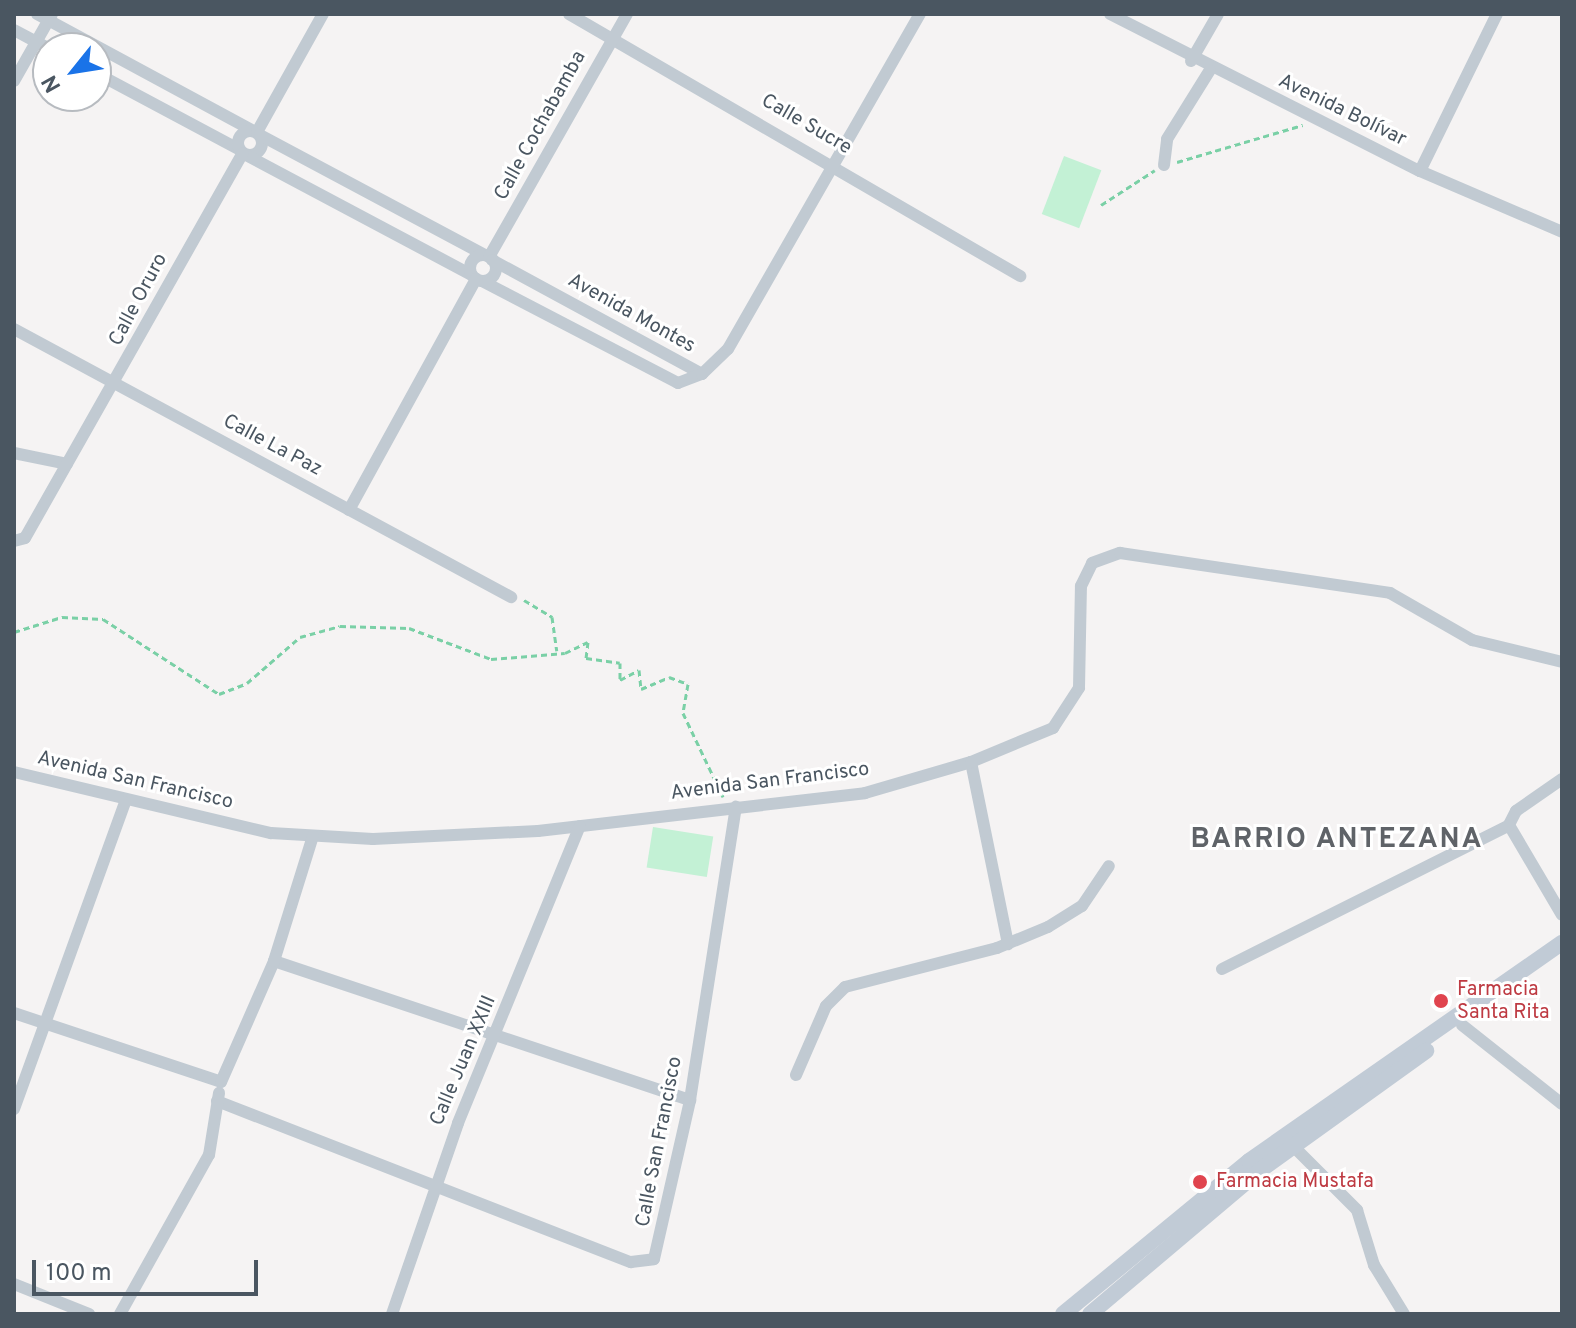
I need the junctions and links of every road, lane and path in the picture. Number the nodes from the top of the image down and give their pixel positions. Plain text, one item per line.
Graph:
1 (323, 14) edge
2 (569, 14) edge
3 (627, 14) edge
4 (920, 14) edge
5 (1110, 14) edge
6 (1218, 14) edge
7 (1497, 14) edge
8 (46, 16) edge
9 (14, 30) edge
10 (613, 39) junction
11 (32, 40) edge
12 (32, 58) edge
13 (1191, 61) junction
14 (1210, 70) junction
15 (14, 81) edge
16 (112, 82) edge
17 (1312, 118) junction
18 (257, 133) junction
19 (243, 152) junction
20 (833, 163) junction
21 (1164, 165) junction
22 (1420, 171) junction
23 (1101, 205) dead end
24 (1562, 232) edge
25 (489, 257) junction
26 (1020, 276) dead end
27 (477, 278) junction
28 (14, 329) edge
29 (702, 374) junction
30 (116, 384) junction
31 (14, 453) edge
32 (67, 464) junction
33 (349, 510) junction
34 (14, 541) edge
35 (511, 597) joint
36 (14, 632) edge
37 (557, 651) junction
38 (1562, 662) edge
39 (971, 762) junction
40 (14, 772) edge
41 (1562, 779) edge
42 (125, 802) junction
43 (732, 808) junction
44 (1509, 825) junction
45 (580, 826) junction
46 (313, 836) junction
47 (1109, 866) dead end
48 (1562, 915) edge
49 (1562, 943) edge
50 (1008, 944) junction
51 (1562, 956) edge
52 (274, 961) junction
53 (1222, 969) dead end
54 (14, 1013) edge
55 (46, 1023) junction
56 (1462, 1025) junction
57 (497, 1039) junction
58 (796, 1075) dead end
59 (221, 1082) junction
60 (690, 1100) junction
61 (217, 1101) junction
62 (1562, 1104) edge
63 (14, 1109) edge
64 (1293, 1146) junction
65 (436, 1186) junction
66 (14, 1284) edge
67 (89, 1314) edge
68 (120, 1314) edge
69 (392, 1314) edge
70 (1063, 1314) edge
71 (1090, 1314) edge
72 (1404, 1314) edge

1 - 18 street
2 - 10 street, Calle Sucre
3 - 10 street, Calle Cochabamba
4 - 20 street
5 - 13 street, Avenida Bolívar
6 - 13 street
7 - 22 street
8 - 18 street, Avenida Montes
9 - 11 street
10 - 20 street, Calle Sucre
10 - 25 street, Calle Cochabamba
12 - 15 street
13 - 14 street, Avenida Bolívar
14 - 17 street, Avenida Bolívar
14 - 21 street
16 - 19 street, Avenida Montes
17 - 21 path
17 - 22 street, Avenida Bolívar
18 - 19 street
18 - 19 street
18 - 25 street, Avenida Montes
19 - 27 street, Avenida Montes
19 - 30 street, Calle Oruro
20 - 26 street, Calle Sucre
20 - 29 street
21 - 23 path
22 - 24 street, Avenida Bolívar
25 - 27 street
25 - 27 street
25 - 29 street, Avenida Montes
27 - 29 street, Avenida Montes
27 - 33 street
28 - 30 street, Calle La Paz
30 - 32 street, Calle Oruro
30 - 33 street, Calle La Paz
31 - 32 street
32 - 34 street, Calle Oruro
33 - 35 street, Calle La Paz
35 - 37 path
36 - 37 path
37 - 43 path
38 - 39 street, Avenida San Francisco
39 - 43 street, Avenida San Francisco
39 - 50 street
40 - 42 street, Avenida San Francisco
41 - 44 street
42 - 46 street, Avenida San Francisco
42 - 55 street
43 - 45 street, Avenida San Francisco
43 - 60 street, Calle San Francisco
44 - 48 street
44 - 53 street
45 - 46 street, Avenida San Francisco
45 - 57 street, Calle Juan XXIII
46 - 52 street
47 - 50 street
49 - 70 main road
50 - 58 street
51 - 56 main road
52 - 57 street
52 - 59 street
54 - 55 street
55 - 59 street
55 - 63 street
56 - 62 street
56 - 64 main road
57 - 60 street
57 - 65 street, Calle Juan XXIII
59 - 61 street
60 - 65 street, Calle San Francisco
61 - 65 street, Calle San Francisco
61 - 68 street
64 - 71 main road
64 - 72 street
65 - 69 street, Calle Juan XXIII
66 - 67 street

